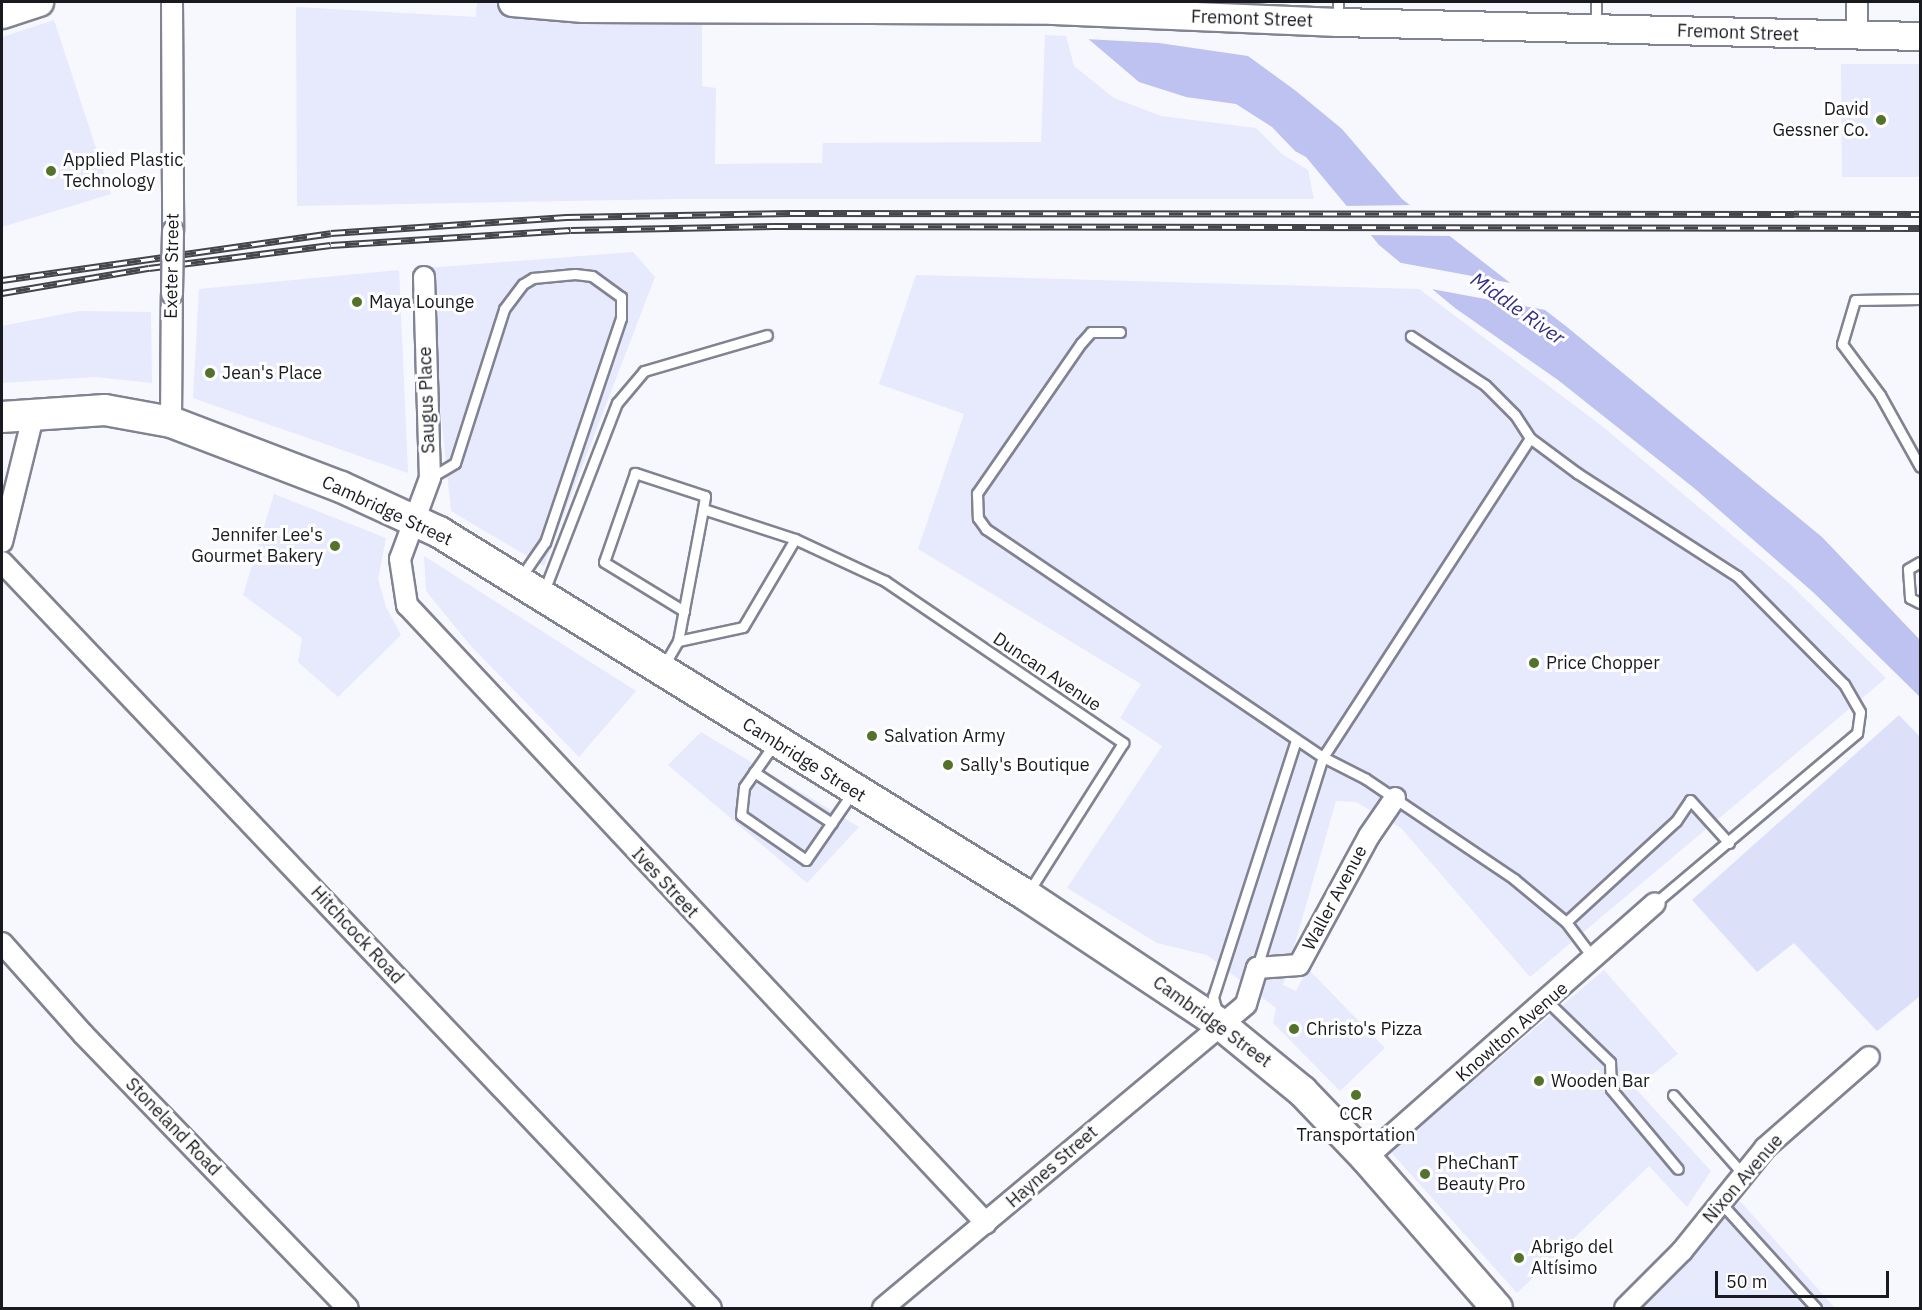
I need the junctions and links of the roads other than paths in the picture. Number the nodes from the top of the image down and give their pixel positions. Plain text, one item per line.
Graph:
1 (39, 2) edge
2 (172, 2) edge
3 (512, 2) edge
4 (1596, 2) edge
5 (1857, 2) edge
6 (1338, 12) edge
7 (2, 14) edge
8 (1597, 29) junction
9 (1920, 36) edge
10 (1857, 37) junction
11 (424, 277) dead end
12 (1920, 299) edge
13 (1120, 332) dead end
14 (767, 335) dead end
15 (1411, 336) dead end
16 (34, 413) junction
17 (2, 417) edge
18 (171, 422) junction
19 (1530, 438) junction
20 (1920, 467) edge
21 (430, 478) junction
22 (704, 509) junction
23 (412, 519) junction
24 (795, 539) junction
25 (2, 542) edge
26 (2, 562) edge
27 (1920, 562) edge
28 (530, 588) junction
29 (1920, 603) edge
30 (684, 611) junction
31 (678, 641) junction
32 (662, 669) junction
33 (1296, 740) junction
34 (775, 742) junction
35 (1323, 757) junction
36 (754, 772) junction
37 (854, 791) junction
38 (1395, 798) junction
39 (832, 823) junction
40 (1729, 843) junction
41 (1026, 895) junction
42 (1655, 903) joint
43 (1566, 922) junction
44 (2, 943) edge
45 (1594, 959) junction
46 (1257, 968) junction
47 (1547, 1001) junction
48 (1220, 1024) junction
49 (1869, 1057) dead end
50 (1673, 1095) dead end
51 (1366, 1158) junction
52 (1678, 1169) dead end
53 (1743, 1174) junction
54 (1720, 1202) junction
55 (986, 1223) junction
56 (348, 1308) edge
57 (711, 1308) edge
58 (883, 1308) edge
59 (1497, 1308) edge
60 (1625, 1308) edge
61 (1816, 1308) edge

1 - 7 street
2 - 18 street, Exeter Street, bridge
3 - 6 street, Fremont Street
4 - 8 lane
5 - 10 street
6 - 8 street, Fremont Street
8 - 10 street, Fremont Street
9 - 10 street, Fremont Street
11 - 21 street, Saugus Place
12 - 20 lane
13 - 33 lane
14 - 28 lane
15 - 19 lane
16 - 17 main road, Cambridge Street
16 - 18 main road, Cambridge Street
16 - 25 street
18 - 23 main road, Cambridge Street
19 - 35 lane
19 - 40 lane
21 - 23 street, Saugus Place
21 - 28 lane
22 - 24 lane
22 - 30 lane
22 - 30 lane
23 - 28 main road, Cambridge Street
23 - 55 street, Ives Street
24 - 31 lane
24 - 41 lane, Duncan Avenue
26 - 57 street, Hitchcock Road
27 - 29 lane
28 - 32 main road, Cambridge Street
30 - 31 lane
31 - 32 lane
32 - 34 main road, Cambridge Street
33 - 35 lane
33 - 48 lane
34 - 36 lane
34 - 37 main road, Cambridge Street
35 - 38 lane
35 - 46 lane
36 - 39 lane
36 - 39 lane
37 - 39 lane
37 - 41 main road, Cambridge Street
38 - 43 lane
38 - 46 street, Waller Avenue
40 - 42 lane
40 - 43 lane
41 - 48 main road, Cambridge Street
42 - 45 street, Knowlton Avenue
43 - 45 lane
44 - 56 street, Stoneland Road
45 - 47 street, Knowlton Avenue
46 - 48 street
47 - 51 street, Knowlton Avenue
47 - 52 lane
48 - 51 main road, Cambridge Street
48 - 55 street, Haynes Street
49 - 53 street, Nixon Avenue
50 - 53 lane
51 - 59 main road, Cambridge Street
53 - 54 street, Nixon Avenue
54 - 60 street, Nixon Avenue
54 - 61 lane
55 - 58 street, Haynes Street

